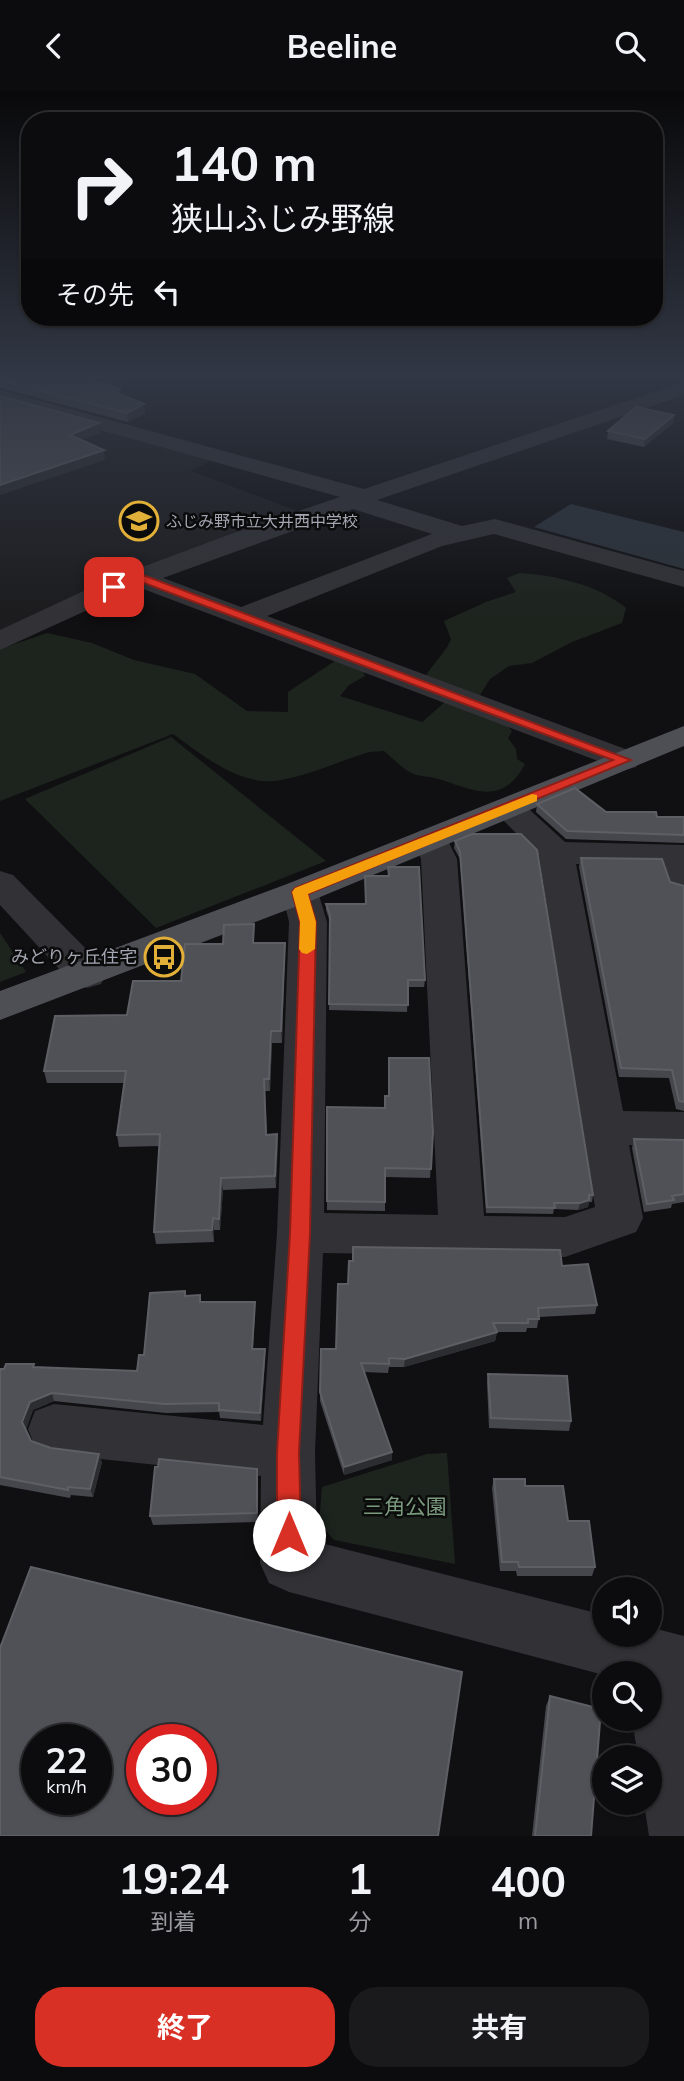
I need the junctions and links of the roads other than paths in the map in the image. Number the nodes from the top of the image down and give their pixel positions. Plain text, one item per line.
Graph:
1 (215, 453) edge
2 (493, 453) edge
3 (360, 499) junction
4 (460, 534) junction
5 (139, 578) junction
6 (684, 579) edge
7 (245, 615) junction
8 (0, 641) edge
9 (684, 735) edge
10 (625, 760) junction
11 (508, 808) junction
12 (431, 839) junction
13 (556, 853) junction
14 (684, 881) edge
15 (0, 883) edge
16 (300, 892) junction
17 (87, 974) junction
18 (0, 1006) edge
19 (605, 1128) junction
20 (684, 1129) edge
21 (300, 1233) junction
22 (462, 1235) junction
23 (54, 1429) dead end
24 (288, 1453) junction
25 (669, 1663) edge
26 (682, 1836) edge

1 - 3 street
2 - 3 street
3 - 4 street
3 - 5 street
4 - 6 street
4 - 7 street
5 - 7 street
5 - 8 street
7 - 10 street
9 - 10 main road
10 - 11 main road
11 - 12 main road
11 - 13 street
12 - 16 main road
12 - 22 street
13 - 14 street
13 - 19 street
15 - 17 street
16 - 17 main road
16 - 21 street
17 - 18 main road
19 - 20 street
19 - 22 street
21 - 22 street
21 - 24 street
23 - 24 street
24 - 25 street
25 - 26 street

